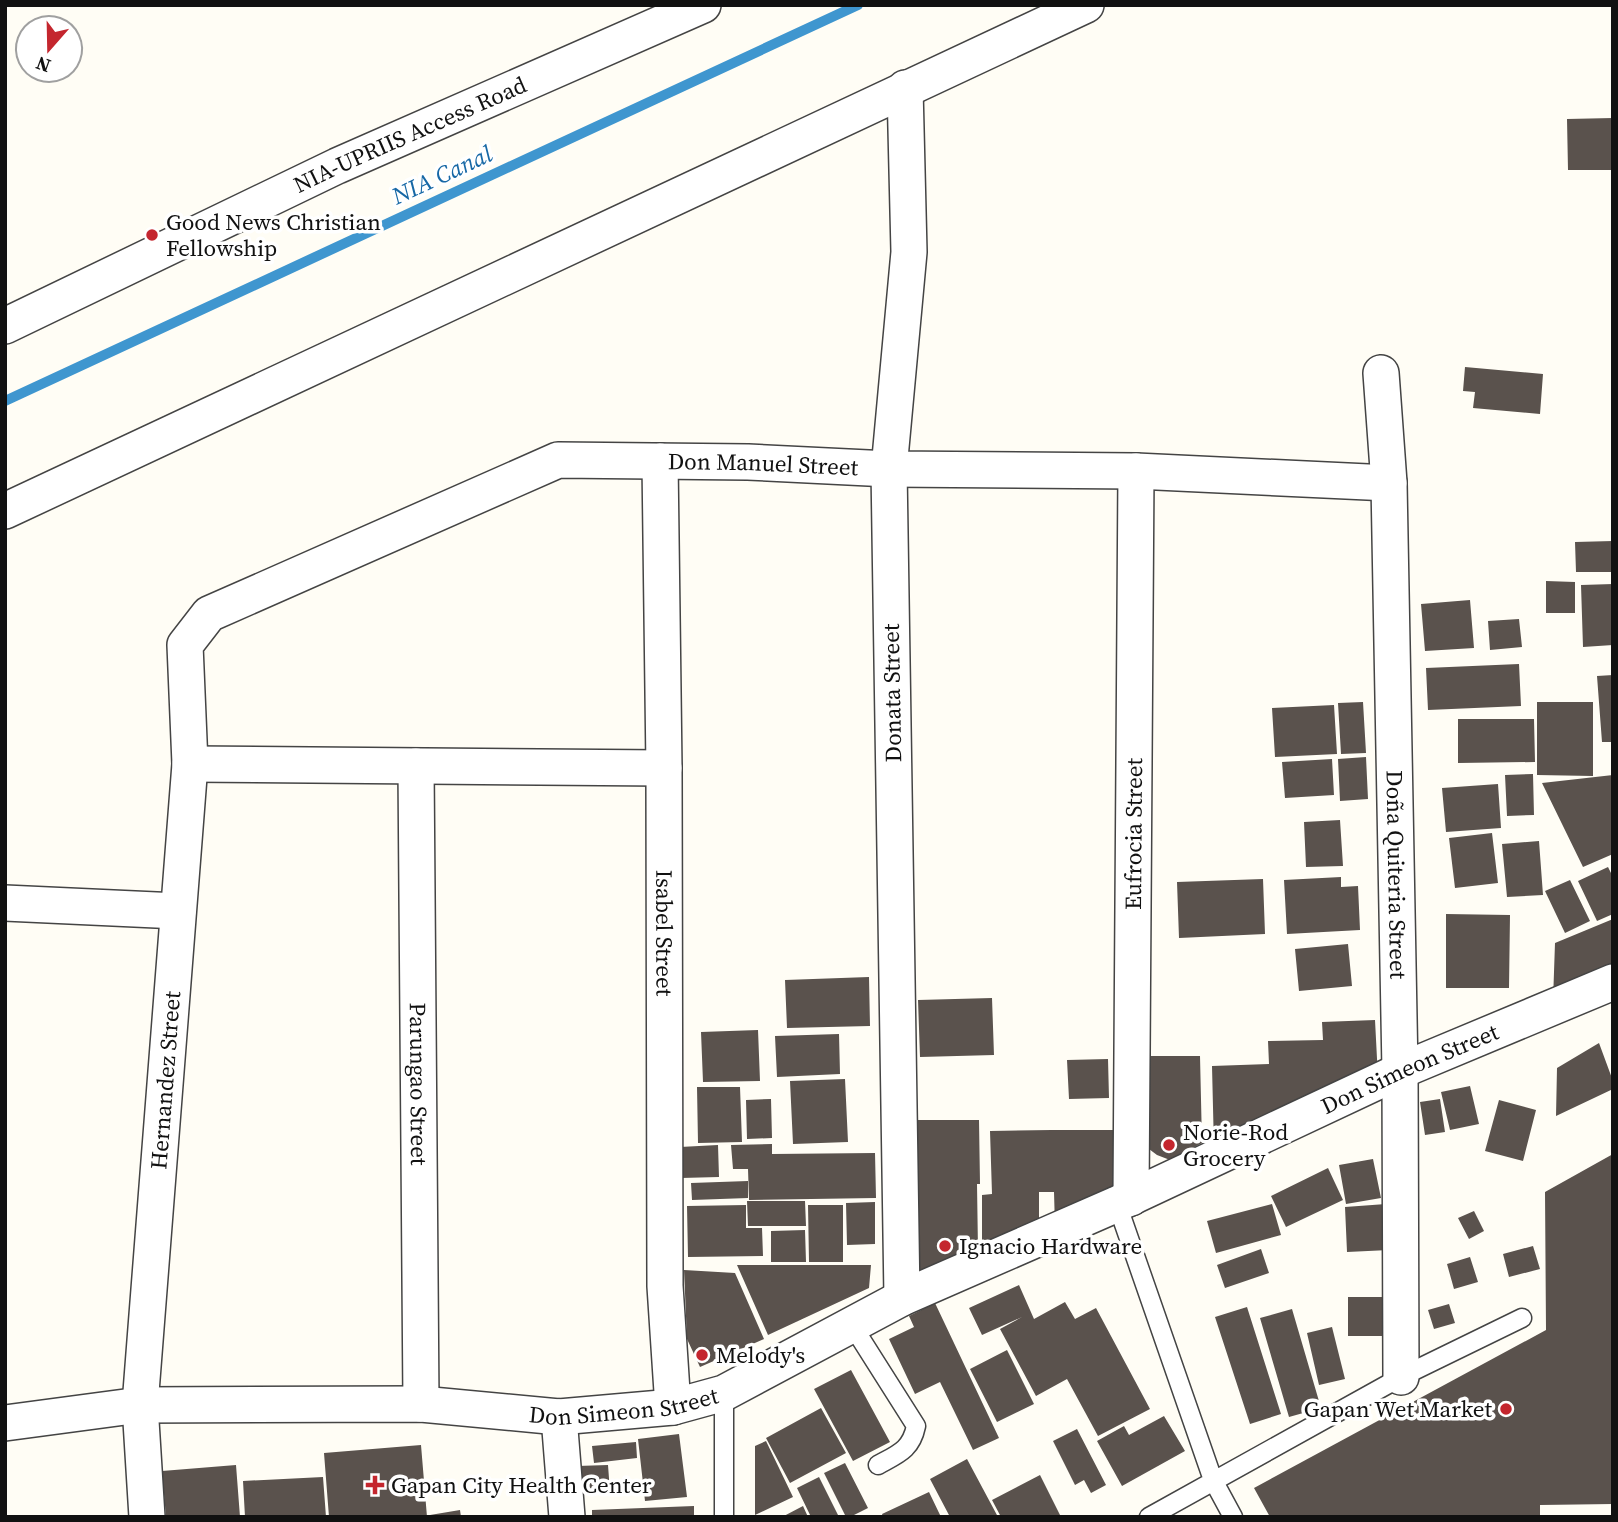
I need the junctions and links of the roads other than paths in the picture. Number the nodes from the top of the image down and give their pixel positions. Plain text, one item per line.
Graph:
1 (703, 5) edge
2 (1086, 5) edge
3 (905, 88) junction
4 (5, 326) edge
5 (1381, 373) dead end
6 (660, 461) junction
7 (889, 469) junction
8 (1136, 471) junction
9 (1389, 483) junction
10 (5, 510) edge
11 (185, 645) joint
12 (190, 764) junction
13 (416, 766) junction
14 (664, 768) junction
15 (5, 903) edge
16 (178, 911) junction
17 (1613, 982) edge
18 (1401, 1072) junction
19 (1124, 1201) junction
20 (902, 1298) junction
21 (1522, 1318) dead end
22 (852, 1325) junction
23 (1401, 1377) junction
24 (724, 1393) junction
25 (421, 1404) junction
26 (140, 1405) junction
27 (673, 1407) junction
28 (559, 1417) junction
29 (5, 1423) edge
30 (878, 1465) dead end
31 (1213, 1480) junction
32 (146, 1517) edge
33 (567, 1517) edge
34 (724, 1517) edge
35 (1149, 1517) edge
36 (1233, 1517) edge

1 - 4 street, NIA-UPRIIS Access Road
2 - 3 street
3 - 7 street, Donata Street
3 - 10 street
5 - 9 street, Doña Quiteria Street
6 - 7 street, Don Manuel Street
6 - 11 street, Don Manuel Street
6 - 14 street, Isabel Street
7 - 8 street, Don Manuel Street
7 - 20 street, Donata Street
8 - 9 street, Don Manuel Street
8 - 19 street, Eufrocia Street
9 - 18 street, Doña Quiteria Street
11 - 12 street, Hernandez Street
12 - 13 street
12 - 16 street, Hernandez Street
13 - 14 street
13 - 25 street, Parungao Street
14 - 27 street, Isabel Street
15 - 16 street
16 - 26 street, Hernandez Street
17 - 18 street, Don Simeon Street
18 - 19 street, Don Simeon Street
18 - 23 street, Doña Quiteria Street
19 - 20 street, Don Simeon Street
19 - 31 lane
20 - 22 street, Don Simeon Street
21 - 23 lane
22 - 24 street, Don Simeon Street
22 - 30 lane
23 - 31 lane
24 - 27 street, Don Simeon Street
24 - 34 lane
25 - 26 street, Don Simeon Street
25 - 28 street, Don Simeon Street
26 - 29 street, Don Simeon Street
26 - 32 street, Hernandez Street
27 - 28 street, Don Simeon Street
28 - 33 street
31 - 35 lane
31 - 36 lane

